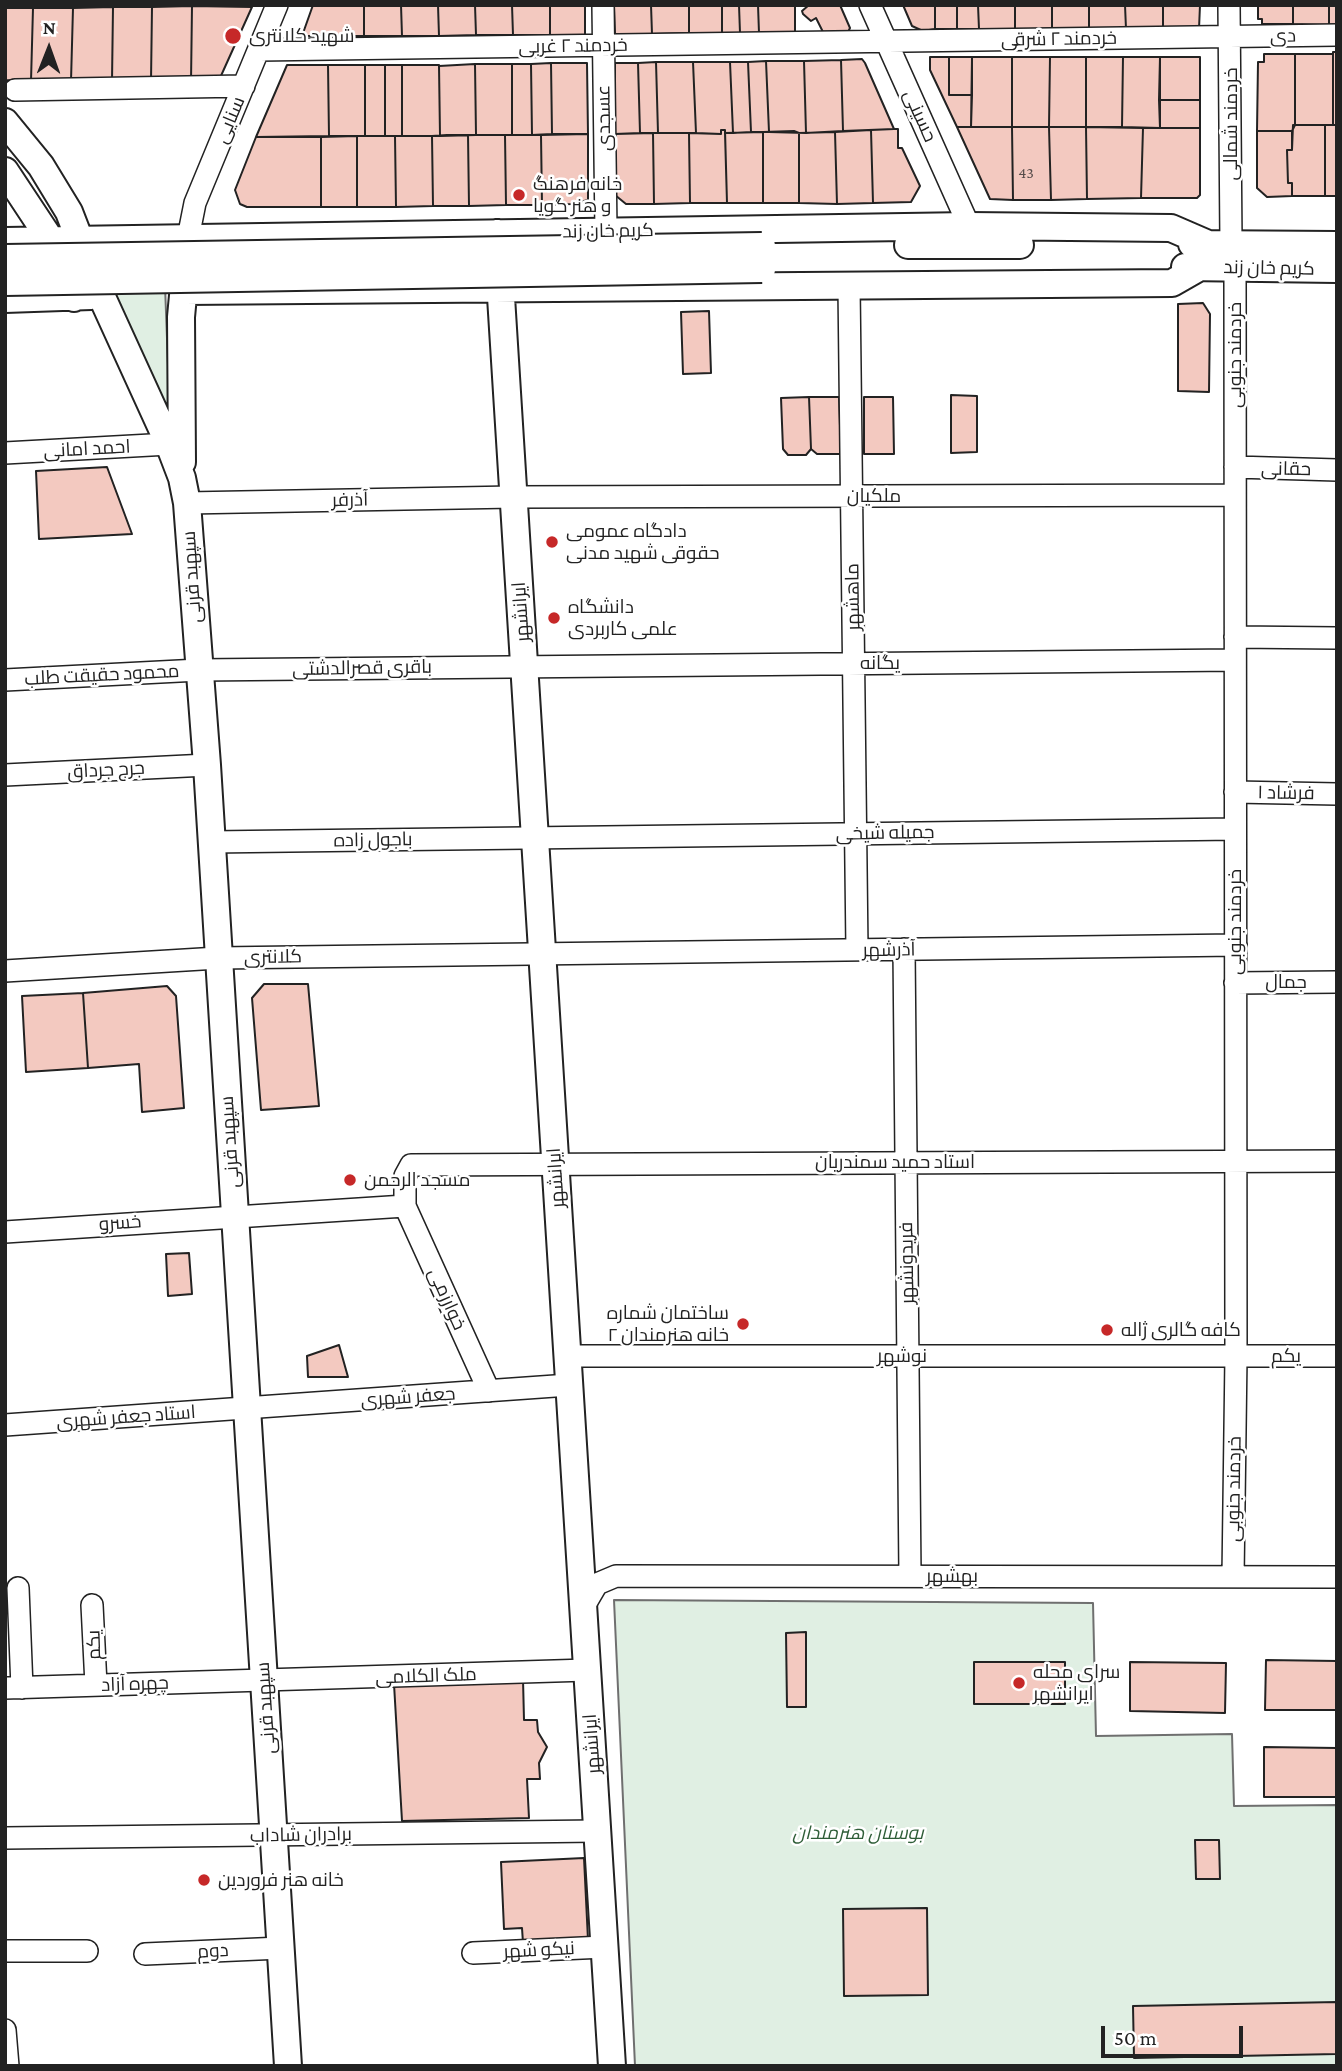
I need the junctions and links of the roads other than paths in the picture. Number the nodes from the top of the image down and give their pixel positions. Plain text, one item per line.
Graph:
1 (277, 5) edge
2 (603, 5) edge
3 (870, 5) edge
4 (1230, 5) edge
5 (1337, 35) edge
6 (1230, 37) junction
7 (887, 42) junction
8 (603, 46) junction
9 (259, 50) junction
10 (244, 86) junction
11 (15, 90) dead end
12 (5, 122) edge
13 (5, 170) edge
14 (970, 226) junction
15 (606, 231) junction
16 (497, 233) junction
17 (188, 237) junction
18 (50, 239) junction
19 (82, 239) junction
20 (5, 242) edge
21 (1337, 245) edge
22 (1219, 255) junction
23 (5, 258) edge
24 (762, 258) junction
25 (1337, 269) edge
26 (5, 282) edge
27 (849, 286) junction
28 (500, 291) junction
29 (183, 292) junction
30 (101, 295) junction
31 (74, 298) junction
32 (5, 299) edge
33 (169, 444) junction
34 (5, 453) edge
35 (1235, 467) junction
36 (1337, 470) edge
37 (184, 491) junction
38 (1235, 495) junction
39 (513, 496) junction
40 (851, 496) junction
41 (1235, 637) junction
42 (1337, 638) edge
43 (1235, 660) junction
44 (854, 663) junction
45 (524, 667) junction
46 (199, 670) junction
47 (5, 680) edge
48 (207, 765) junction
49 (5, 775) edge
50 (1235, 792) junction
51 (1337, 794) edge
52 (1235, 829) junction
53 (856, 834) junction
54 (535, 838) junction
55 (211, 842) junction
56 (1236, 945) junction
57 (904, 949) junction
58 (857, 950) junction
59 (542, 954) junction
60 (218, 958) junction
61 (5, 971) edge
62 (1337, 982) edge
63 (1235, 983) junction
64 (1236, 1161) junction
65 (1337, 1161) edge
66 (906, 1162) junction
67 (555, 1163) junction
68 (405, 1206) junction
69 (235, 1215) junction
70 (5, 1232) edge
71 (567, 1356) junction
72 (908, 1356) junction
73 (1236, 1356) junction
74 (1337, 1356) edge
75 (569, 1385) junction
76 (489, 1391) junction
77 (247, 1409) junction
78 (5, 1425) edge
79 (910, 1576) junction
80 (1233, 1577) junction
81 (1337, 1577) edge
82 (18, 1588) dead end
83 (92, 1605) dead end
84 (583, 1608) junction
85 (587, 1670) junction
86 (264, 1681) junction
87 (96, 1685) junction
88 (13, 1688) edge
89 (597, 1831) junction
90 (275, 1835) junction
91 (5, 1838) edge
92 (604, 1947) junction
93 (281, 1948) junction
94 (5, 1951) edge
95 (87, 1951) dead end
96 (474, 1953) dead end
97 (145, 1954) dead end
98 (5, 2030) edge
99 (8, 2066) edge
100 (288, 2066) edge
101 (612, 2066) edge

1 - 9 street, سنایی
2 - 8 street, عسجدی
3 - 7 street, حسینی
4 - 6 street, خردمند شمالی
5 - 6 street, دی
6 - 7 street, خردمند ۲ شرقی
6 - 22 street, خردمند شمالی
7 - 8 street, خردمند ۲ غربی
7 - 14 street, حسینی
8 - 9 street, خردمند ۲ غربی
8 - 15 street, عسجدی
9 - 10 street, سنایی
10 - 11 street
10 - 17 street, سنایی
12 - 19 main road, سپهبد قرنی
13 - 18 main road
14 - 15 main road, کریم خان زند
14 - 22 main road, کریم خان زند
15 - 16 main road, کریم خان زند
16 - 17 main road, کریم خان زند
16 - 28 main road, ایرانشهر
17 - 19 main road, کریم خان زند
17 - 29 main road
18 - 19 main road, کریم خان زند
18 - 20 main road, کریم خان زند
18 - 31 main road
19 - 30 main road, سپهبد قرنی
20 - 32 main road
21 - 22 main road, کریم خان زند
22 - 24 main road, کریم خان زند
22 - 25 main road, کریم خان زند
22 - 27 main road, کریم خان زند
22 - 35 street, خردمند جنوبی
23 - 24 main road, کریم خان زند, bridge
24 - 26 main road, کریم خان زند, bridge
27 - 28 main road, کریم خان زند
27 - 40 street, ماهشهر
28 - 29 main road, کریم خان زند
28 - 39 main road, ایرانشهر
29 - 37 main road
30 - 31 main road
30 - 33 main road, سپهبد قرنی
31 - 32 main road
33 - 34 street, احمد امانی
33 - 37 main road, سپهبد قرنی
35 - 36 street, حقانی
35 - 38 street, خردمند جنوبی
37 - 39 street, آذرفر
37 - 46 main road, سپهبد قرنی
38 - 40 street, ملکیان
38 - 41 street, خردمند جنوبی
39 - 40 street, ملکیان
39 - 45 main road, ایرانشهر
40 - 44 street, ماهشهر
41 - 42 street
41 - 43 street, خردمند جنوبی
43 - 44 street, یگانه
43 - 50 street, خردمند جنوبی
44 - 45 street, یگانه
44 - 53 street, ماهشهر
45 - 46 street, باقری قصرالدشتی
45 - 54 main road, ایرانشهر
46 - 47 street, محمود حقیقت طلب
46 - 48 main road, سپهبد قرنی
48 - 49 street, جرج جرداق
48 - 55 main road, سپهبد قرنی
50 - 51 street, فرشاد ۱
50 - 52 street, خردمند جنوبی
52 - 53 street, جمیله شیخی
52 - 56 street, خردمند جنوبی
53 - 54 street, جمیله شیخی
53 - 58 street, ماهشهر
54 - 55 street, باجول زاده
54 - 59 main road, ایرانشهر
55 - 60 main road, سپهبد قرنی
56 - 57 street, آذرشهر
56 - 63 street, خردمند جنوبی
57 - 58 street, آذرشهر
57 - 66 street, فریدونشهر
58 - 59 street, آذرشهر
59 - 60 street, کلانتری
59 - 67 main road, ایرانشهر
60 - 61 street, کلانتری
60 - 69 main road, سپهبد قرنی
62 - 63 street, جمال
63 - 64 street, خردمند جنوبی
64 - 65 street, استاد حمید سمندریان
64 - 66 street, استاد حمید سمندریان
64 - 73 street, خردمند جنوبی
66 - 67 street, استاد حمید سمندریان
66 - 72 street, فریدونشهر
67 - 68 street, استاد حمید سمندریان
67 - 71 main road, ایرانشهر
68 - 69 street, خسرو
68 - 76 street, خوارزمی
69 - 70 street, خسرو
69 - 77 main road, سپهبد قرنی
71 - 72 street, نوشهر
71 - 75 main road, ایرانشهر
72 - 73 street, نوشهر
72 - 79 street, فریدونشهر
73 - 74 street, یکم
73 - 80 street, خردمند جنوبی
75 - 76 street, جعفر شهری
75 - 84 main road, ایرانشهر
76 - 77 street, جعفر شهری
77 - 78 street, استاد جعفر شهری
77 - 86 main road, سپهبد قرنی
79 - 80 street, بهشهر
79 - 84 street, بهشهر
80 - 81 street, بهشهر
82 - 88 street
83 - 87 street, یکم
84 - 85 main road, ایرانشهر
85 - 86 street, ملک الکلامی
85 - 89 main road, ایرانشهر
86 - 87 street, چهره آزاد
86 - 90 main road, سپهبد قرنی
87 - 88 street, چهره آزاد
89 - 90 street, برادران شاداب
89 - 92 main road, ایرانشهر
90 - 91 street, برادران شاداب
90 - 93 main road, سپهبد قرنی
92 - 96 street, نیکو شهر
92 - 101 main road, ایرانشهر
93 - 97 street, دوم
93 - 100 main road, سپهبد قرنی
94 - 95 street
98 - 99 street

